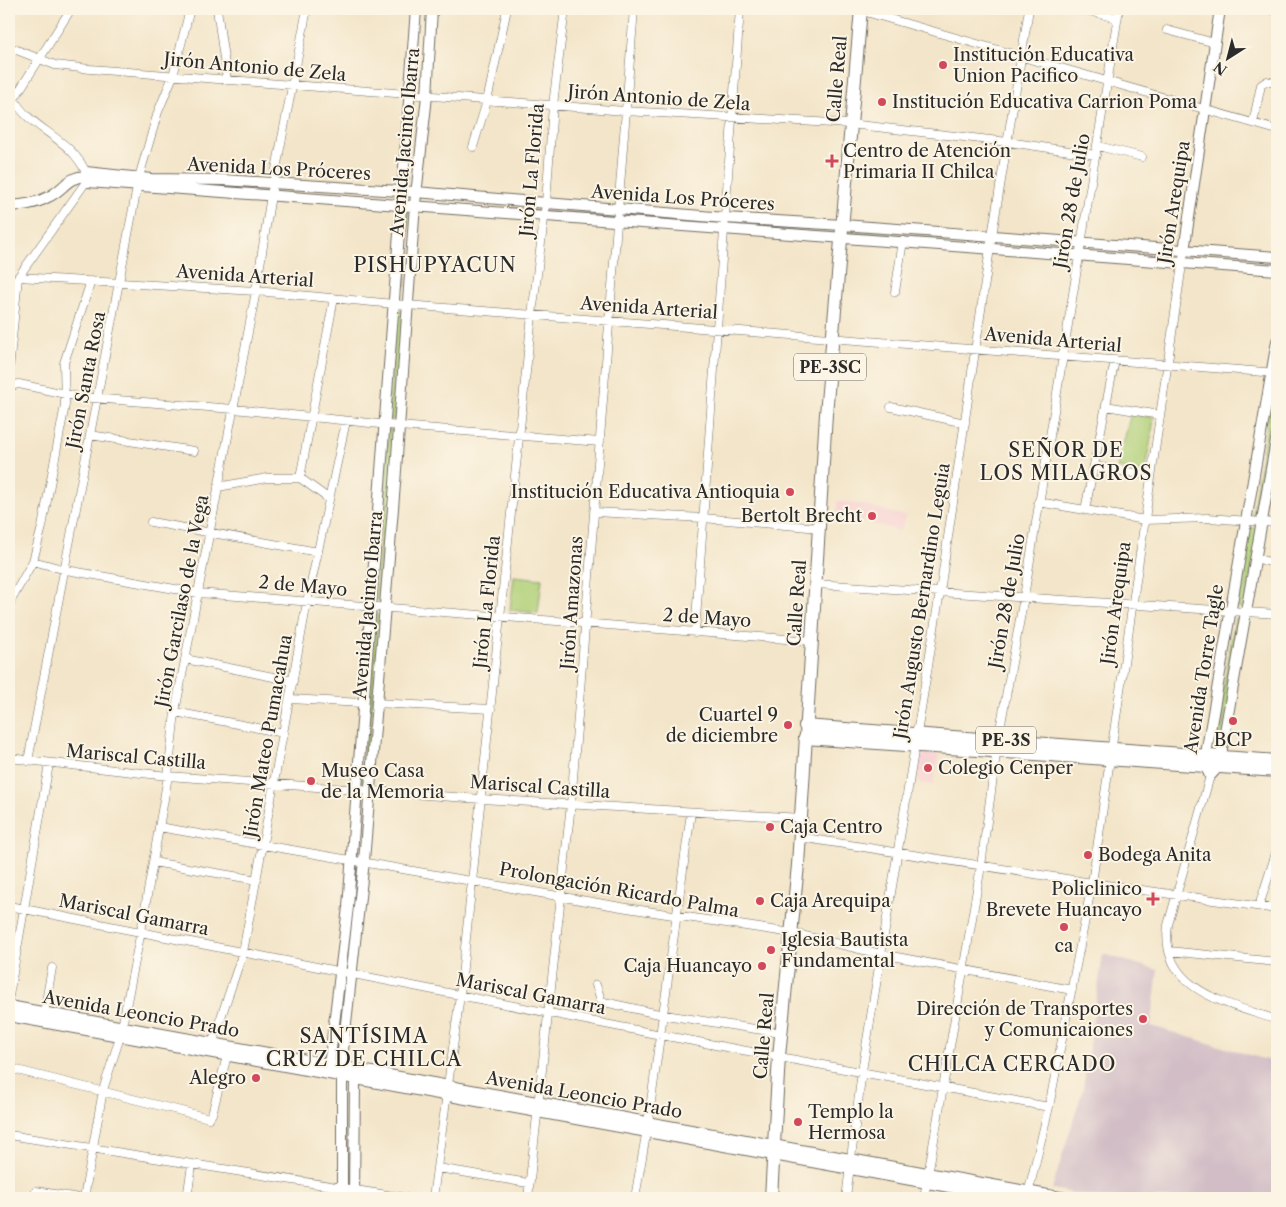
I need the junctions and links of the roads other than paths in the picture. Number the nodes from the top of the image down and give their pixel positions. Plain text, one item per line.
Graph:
1 (71, 9) edge
2 (190, 9) edge
3 (217, 9) edge
4 (307, 9) edge
5 (416, 9) edge
6 (432, 9) edge
7 (507, 9) edge
8 (565, 9) edge
9 (634, 9) edge
10 (740, 9) edge
11 (860, 9) edge
12 (1029, 9) edge
13 (1081, 9) edge
14 (1119, 9) edge
15 (1220, 9) edge
16 (1268, 9) edge
17 (1277, 11) edge
18 (1117, 18) junction
19 (1167, 30) dead end
20 (1215, 43) junction
21 (9, 47) edge
22 (1022, 57) junction
23 (38, 58) junction
24 (173, 76) junction
25 (227, 80) junction
26 (1107, 81) junction
27 (1277, 84) edge
28 (292, 85) junction
29 (409, 95) junction
30 (427, 96) junction
31 (11, 98) edge
32 (487, 101) junction
33 (553, 106) junction
34 (1205, 110) junction
35 (625, 112) junction
36 (733, 118) junction
37 (1253, 123) junction
38 (850, 124) junction
39 (1277, 130) edge
40 (1008, 142) junction
41 (1098, 146) junction
42 (472, 147) dead end
43 (1096, 155) junction
44 (1142, 156) dead end
45 (85, 177) junction
46 (138, 182) junction
47 (273, 183) junction
48 (401, 192) junction
49 (416, 192) junction
50 (271, 195) junction
51 (546, 203) junction
52 (400, 204) junction
53 (415, 204) junction
54 (9, 206) edge
55 (617, 209) junction
56 (544, 215) junction
57 (725, 218) junction
58 (616, 221) junction
59 (843, 225) junction
60 (724, 229) junction
61 (992, 236) junction
62 (841, 238) junction
63 (903, 241) junction
64 (1080, 242) junction
65 (990, 248) junction
66 (1184, 251) junction
67 (1078, 256) junction
68 (1277, 257) edge
69 (1181, 263) junction
70 (1277, 270) edge
71 (18, 277) junction
72 (91, 281) junction
73 (120, 283) junction
74 (9, 290) edge
75 (256, 291) junction
76 (895, 292) dead end
77 (334, 298) junction
78 (394, 304) junction
79 (408, 305) junction
80 (532, 315) junction
81 (609, 321) junction
82 (717, 328) junction
83 (833, 338) junction
84 (1277, 341) edge
85 (975, 349) junction
86 (1062, 356) junction
87 (1115, 360) junction
88 (1167, 364) junction
89 (9, 370) edge
90 (1275, 373) edge
91 (9, 386) edge
92 (65, 395) junction
93 (97, 397) junction
94 (1106, 406) junction
95 (892, 407) dead end
96 (234, 409) junction
97 (1160, 415) junction
98 (311, 417) junction
99 (346, 421) junction
100 (964, 422) junction
101 (384, 425) junction
102 (399, 426) junction
103 (90, 435) junction
104 (1277, 435) edge
105 (520, 436) junction
106 (600, 442) junction
107 (194, 450) dead end
108 (1094, 466) junction
109 (1274, 471) edge
110 (1151, 476) junction
111 (300, 478) junction
112 (218, 487) junction
113 (329, 499) junction
114 (1038, 502) junction
115 (1086, 510) junction
116 (595, 512) junction
117 (703, 518) junction
118 (1145, 520) junction
119 (1246, 520) junction
120 (151, 522) dead end
121 (1262, 522) junction
122 (1277, 523) edge
123 (820, 528) junction
124 (210, 534) junction
125 (376, 547) junction
126 (390, 549) junction
127 (318, 552) junction
128 (1255, 558) junction
129 (33, 561) junction
130 (1277, 564) edge
131 (66, 570) junction
132 (816, 584) junction
133 (940, 592) junction
134 (198, 593) junction
135 (1024, 597) junction
136 (307, 602) junction
137 (9, 604) edge
138 (1133, 604) junction
139 (371, 607) junction
140 (384, 608) junction
141 (1230, 611) junction
142 (1246, 612) junction
143 (1277, 614) edge
144 (501, 617) junction
145 (586, 624) junction
146 (695, 633) junction
147 (812, 641) junction
148 (185, 659) junction
149 (293, 681) junction
150 (290, 699) junction
151 (362, 703) junction
152 (376, 703) junction
153 (491, 709) junction
154 (175, 712) junction
155 (805, 732) junction
156 (284, 733) junction
157 (916, 739) junction
158 (997, 745) junction
159 (1111, 754) junction
160 (9, 758) edge
161 (1277, 760) edge
162 (28, 761) junction
163 (1220, 761) junction
164 (49, 764) junction
165 (1207, 765) junction
166 (1277, 771) edge
167 (168, 776) junction
168 (275, 783) junction
169 (355, 789) junction
170 (369, 790) junction
171 (481, 799) junction
172 (571, 804) junction
173 (691, 812) junction
174 (801, 818) junction
175 (159, 827) junction
176 (800, 837) junction
177 (263, 844) junction
178 (1277, 850) edge
179 (897, 853) junction
180 (352, 860) junction
181 (364, 861) junction
182 (153, 862) junction
183 (981, 866) junction
184 (1274, 870) edge
185 (256, 880) junction
186 (472, 880) junction
187 (1092, 883) junction
188 (1176, 895) junction
189 (560, 896) junction
190 (9, 906) edge
191 (1259, 906) junction
192 (23, 908) junction
193 (1277, 909) edge
194 (677, 915) junction
195 (141, 931) junction
196 (792, 934) junction
197 (1169, 951) junction
198 (243, 952) junction
199 (881, 954) junction
200 (1277, 962) edge
201 (52, 968) dead end
202 (964, 970) junction
203 (341, 972) junction
204 (352, 974) junction
205 (596, 985) dead end
206 (1072, 990) junction
207 (460, 995) junction
208 (9, 996) edge
209 (9, 1006) edge
210 (547, 1012) junction
211 (44, 1013) junction
212 (664, 1014) junction
213 (9, 1016) edge
214 (1277, 1020) edge
215 (121, 1032) junction
216 (781, 1033) junction
217 (661, 1035) junction
218 (231, 1046) junction
219 (210, 1049) junction
220 (226, 1056) junction
221 (779, 1056) junction
222 (329, 1066) junction
223 (9, 1068) edge
224 (862, 1071) junction
225 (341, 1073) junction
226 (355, 1080) junction
227 (942, 1087) junction
228 (104, 1090) junction
229 (448, 1092) junction
230 (1049, 1107) junction
231 (538, 1108) junction
232 (648, 1127) junction
233 (9, 1135) edge
234 (92, 1149) junction
235 (773, 1150) junction
236 (850, 1164) junction
237 (192, 1166) junction
238 (438, 1168) junction
239 (927, 1178) junction
240 (528, 1183) junction
241 (36, 1191) dead end
242 (343, 1194) edge
243 (354, 1195) edge
244 (1028, 1195) edge
245 (79, 1198) edge
246 (84, 1198) edge
247 (187, 1198) edge
248 (406, 1198) edge
249 (434, 1198) edge
250 (528, 1198) edge
251 (635, 1198) edge
252 (771, 1198) edge
253 (846, 1198) edge
254 (924, 1198) edge
255 (1010, 1198) edge
256 (1065, 1198) edge

1 - 23 street
2 - 24 street, Jirón Santa Rosa
3 - 25 street
4 - 28 street, Jirón Garcilaso de la Vega
5 - 29 street, Avenida Jacinto Ibarra
6 - 30 street, Avenida Jacinto Ibarra
7 - 32 street
8 - 33 street, Jirón La Florida
9 - 35 street, Jirón Amazonas
10 - 36 street
11 - 22 street
11 - 38 main road, Calle Real / PE-3SC
12 - 22 street, Jirón Augusto Bernardino Leguia
13 - 18 street
14 - 18 street, Jirón 28 de Julio
15 - 20 street, Jirón Arequipa
16 - 17 street
18 - 26 street, Jirón 28 de Julio
19 - 20 street
20 - 34 street, Jirón Arequipa
21 - 23 street, Jirón Antonio de Zela
22 - 26 street
22 - 40 street, Jirón Augusto Bernardino Leguia
23 - 24 street, Jirón Antonio de Zela
23 - 31 street
24 - 25 street, Jirón Antonio de Zela
24 - 46 street, Jirón Santa Rosa
25 - 28 street, Jirón Antonio de Zela
26 - 34 street
26 - 41 street, Jirón 28 de Julio
27 - 37 street
28 - 29 street, Jirón Antonio de Zela
28 - 47 street, Jirón Garcilaso de la Vega
29 - 30 street, Jirón Antonio de Zela
29 - 48 street, Avenida Jacinto Ibarra
30 - 32 street, Jirón Antonio de Zela
30 - 49 street, Avenida Jacinto Ibarra
31 - 45 street
32 - 33 street, Jirón Antonio de Zela
32 - 42 street
33 - 35 street, Jirón Antonio de Zela
33 - 51 street, Jirón La Florida
34 - 37 street
34 - 66 street, Jirón Arequipa
35 - 36 street, Jirón Antonio de Zela
35 - 55 street, Jirón Amazonas
36 - 38 street, Jirón Antonio de Zela
36 - 57 street
37 - 39 street
38 - 40 street, Jirón Antonio de Zela
38 - 59 main road, Calle Real / PE-3SC
40 - 43 street, Jirón Antonio de Zela
40 - 61 street, Jirón Augusto Bernardino Leguia
41 - 43 street, Jirón 28 de Julio
41 - 44 street
43 - 64 street, Jirón 28 de Julio
45 - 46 street, Avenida Los Próceres
45 - 54 street
45 - 71 street
46 - 47 street, Avenida Los Próceres
46 - 50 street, Avenida Los Próceres
46 - 73 street, Jirón Santa Rosa
47 - 48 street, Avenida Los Próceres
47 - 50 street, Jirón Garcilaso de la Vega
48 - 49 street, Avenida Los Próceres
48 - 52 street, Avenida Jacinto Ibarra
49 - 51 street, Avenida Los Próceres
49 - 53 street, Avenida Jacinto Ibarra
50 - 52 street, Avenida Los Próceres
50 - 75 street, Jirón Garcilaso de la Vega
51 - 55 street, Avenida Los Próceres
51 - 56 street, Jirón La Florida
52 - 53 street, Avenida Los Próceres
52 - 78 street, Avenida Jacinto Ibarra
53 - 56 street, Avenida Los Próceres
53 - 79 street, Avenida Jacinto Ibarra
55 - 57 street, Avenida Los Próceres
55 - 58 street, Jirón Amazonas
56 - 58 street, Avenida Los Próceres
56 - 80 street, Jirón La Florida
57 - 59 street, Avenida Los Próceres
57 - 60 street
58 - 60 street, Avenida Los Próceres
58 - 81 street, Jirón Amazonas
59 - 61 street, Avenida Los Próceres
59 - 62 main road, Calle Real / PE-3SC
60 - 62 street, Avenida Los Próceres
60 - 82 street
61 - 64 street, Avenida Los Próceres
61 - 65 street, Jirón Augusto Bernardino Leguia
62 - 63 street, Avenida Los Próceres
62 - 83 main road, Calle Real / PE-3SC
63 - 65 street, Avenida Los Próceres
63 - 76 street
64 - 66 street, Avenida Los Próceres
64 - 67 street, Jirón 28 de Julio
65 - 67 street, Avenida Los Próceres
65 - 85 street, Jirón Augusto Bernardino Leguia
66 - 68 street, Avenida Los Próceres
66 - 69 street, Jirón Arequipa
67 - 69 street, Avenida Los Próceres
67 - 86 street, Jirón 28 de Julio
69 - 70 street, Avenida Los Próceres
69 - 88 street, Jirón Arequipa
71 - 72 street, Avenida Arterial
71 - 74 street
71 - 89 street
72 - 73 street, Avenida Arterial
72 - 92 street
73 - 75 street, Avenida Arterial
73 - 93 street, Jirón Santa Rosa
75 - 77 street, Avenida Arterial
75 - 96 street, Jirón Garcilaso de la Vega
77 - 78 street, Avenida Arterial
77 - 98 street
78 - 79 street, Avenida Arterial
78 - 101 street, Avenida Jacinto Ibarra
79 - 80 street, Avenida Arterial
79 - 102 street, Avenida Jacinto Ibarra
80 - 81 street, Avenida Arterial
80 - 105 street, Jirón La Florida
81 - 82 street, Avenida Arterial
81 - 106 street, Jirón Amazonas
82 - 83 street, Avenida Arterial
82 - 117 street
83 - 85 street, Avenida Arterial
83 - 123 main road, Calle Real / PE-3SC
84 - 90 street, Avenida Torre Tagle
85 - 86 street, Avenida Arterial
85 - 100 street, Jirón Augusto Bernardino Leguia
86 - 87 street, Avenida Arterial
86 - 114 street, Jirón 28 de Julio
87 - 88 street, Avenida Arterial
87 - 94 street
88 - 90 street, Avenida Arterial
88 - 97 street, Jirón Arequipa
90 - 119 street, Avenida Torre Tagle
91 - 92 street
92 - 93 street
92 - 129 street
93 - 96 street
93 - 103 street, Jirón Santa Rosa
94 - 97 street
94 - 108 street
95 - 100 street
96 - 98 street
96 - 112 street, Jirón Garcilaso de la Vega
97 - 110 street, Jirón Arequipa
98 - 99 street
98 - 111 street
99 - 101 street
99 - 113 street, Jirón Mateo Pumacahua
100 - 133 street, Jirón Augusto Bernardino Leguia
101 - 102 street
101 - 125 street, Avenida Jacinto Ibarra
102 - 105 street
102 - 126 street, Avenida Jacinto Ibarra
103 - 107 street
103 - 131 street, Jirón Santa Rosa
104 - 109 street, Avenida Torre Tagle
105 - 106 street
105 - 144 street, Jirón La Florida
106 - 116 street, Jirón Amazonas
108 - 110 street
108 - 115 street
109 - 121 street, Avenida Torre Tagle
110 - 118 street, Jirón Arequipa
111 - 112 street
111 - 113 street
112 - 124 street, Jirón Garcilaso de la Vega
113 - 127 street, Jirón Mateo Pumacahua
114 - 115 street
114 - 135 street, Jirón 28 de Julio
115 - 118 street
116 - 117 street
116 - 145 street, Jirón Amazonas
117 - 123 street
117 - 146 street
118 - 119 street
118 - 138 street, Jirón Arequipa
119 - 121 street
119 - 141 street, Avenida Torre Tagle
120 - 124 street
121 - 122 street
121 - 128 street, Avenida Torre Tagle
123 - 132 main road, Calle Real / PE-3SC
124 - 127 street
124 - 134 street, Jirón Garcilaso de la Vega
125 - 126 street
125 - 139 street, Avenida Jacinto Ibarra
126 - 140 street, Avenida Jacinto Ibarra
127 - 136 street, Jirón Mateo Pumacahua
128 - 130 street
128 - 142 street, Avenida Torre Tagle
129 - 131 street, 2 de Mayo
129 - 137 street
131 - 134 street, 2 de Mayo
131 - 162 street, Jirón Santa Rosa
132 - 133 street
132 - 147 main road, Calle Real / PE-3SC
133 - 135 street
133 - 157 street, Jirón Augusto Bernardino Leguia
134 - 136 street, 2 de Mayo
134 - 148 street, Jirón Garcilaso de la Vega
135 - 138 street
135 - 158 street, Jirón 28 de Julio
136 - 139 street, 2 de Mayo
136 - 149 street, Jirón Mateo Pumacahua
138 - 141 street
138 - 159 street, Jirón Arequipa
139 - 140 street, 2 de Mayo
139 - 151 street, Avenida Jacinto Ibarra
140 - 144 street, 2 de Mayo
140 - 152 street, Avenida Jacinto Ibarra
141 - 142 street
141 - 165 street, Avenida Torre Tagle
142 - 143 street
142 - 163 street, Avenida Torre Tagle
144 - 145 street, 2 de Mayo
144 - 153 street, Jirón La Florida
145 - 146 street, 2 de Mayo
145 - 172 street, Jirón Amazonas
146 - 147 street, 2 de Mayo
147 - 155 main road, Calle Real / PE-3SC
148 - 149 street
148 - 154 street, Jirón Garcilaso de la Vega
149 - 150 street, Jirón Mateo Pumacahua
150 - 151 street
150 - 156 street, Jirón Mateo Pumacahua
151 - 169 street, Avenida Jacinto Ibarra
152 - 153 street
152 - 170 street, Avenida Jacinto Ibarra
153 - 171 street, Jirón La Florida
154 - 156 street
154 - 167 street, Jirón Garcilaso de la Vega
155 - 157 main road, PE-3S
155 - 174 main road, Calle Real
156 - 168 street, Jirón Mateo Pumacahua
157 - 158 main road, PE-3S
157 - 179 street, Jirón Augusto Bernardino Leguia
158 - 159 main road, PE-3S
158 - 183 street, Jirón 28 de Julio
159 - 165 main road, PE-3S
159 - 187 street, Jirón Arequipa
160 - 162 street, Mariscal Castilla
161 - 163 main road, PE-3S
162 - 164 street, Mariscal Castilla
163 - 165 main road, PE-3S
163 - 166 main road, PE-3S
164 - 167 street, Mariscal Castilla
164 - 192 street
165 - 188 street
167 - 168 street, Mariscal Castilla
167 - 175 street, Jirón Garcilaso de la Vega
168 - 169 street, Mariscal Castilla
168 - 177 street, Jirón Mateo Pumacahua
169 - 170 street, Mariscal Castilla
169 - 180 street, Avenida Jacinto Ibarra
170 - 171 street, Mariscal Castilla
170 - 181 street, Avenida Jacinto Ibarra
171 - 172 street, Mariscal Castilla
171 - 186 street, Jirón La Florida
172 - 173 street, Mariscal Castilla
172 - 189 street, Jirón Amazonas
173 - 174 street, Mariscal Castilla
173 - 194 street
174 - 176 main road, Calle Real
175 - 177 street, Prolongación Ricardo Palma
175 - 182 street, Jirón Garcilaso de la Vega
176 - 179 street
176 - 196 main road, Calle Real
177 - 180 street, Prolongación Ricardo Palma
177 - 185 street, Jirón Mateo Pumacahua
178 - 184 street
179 - 183 street
179 - 199 street, Jirón Augusto Bernardino Leguia
180 - 181 street, Prolongación Ricardo Palma
180 - 203 street, Avenida Jacinto Ibarra
181 - 186 street, Prolongación Ricardo Palma
181 - 204 street, Avenida Jacinto Ibarra
182 - 185 street
182 - 195 street, Jirón Garcilaso de la Vega
183 - 187 street
183 - 202 street, Jirón 28 de Julio
184 - 191 street
185 - 198 street, Jirón Mateo Pumacahua
186 - 189 street, Prolongación Ricardo Palma
186 - 207 street, Jirón La Florida
187 - 188 street
187 - 206 street, Jirón Arequipa
188 - 191 street
188 - 197 street
189 - 194 street, Prolongación Ricardo Palma
189 - 210 street, Jirón Amazonas
190 - 192 street, Mariscal Gamarra
191 - 193 street
192 - 195 street, Mariscal Gamarra
192 - 208 street
194 - 196 street, Prolongación Ricardo Palma
194 - 212 street
195 - 198 street, Mariscal Gamarra
195 - 215 street, Jirón Garcilaso de la Vega
196 - 199 street, Prolongación Ricardo Palma
196 - 216 main road, Calle Real
197 - 200 street
197 - 214 street
198 - 203 street, Mariscal Gamarra
198 - 219 street, Jirón Mateo Pumacahua
199 - 202 street, Prolongación Ricardo Palma
199 - 224 street, Jirón Augusto Bernardino Leguia
201 - 211 street
202 - 206 street, Prolongación Ricardo Palma
202 - 227 street, Jirón 28 de Julio
203 - 204 street, Mariscal Gamarra
203 - 222 street, Avenida Jacinto Ibarra
204 - 207 street, Mariscal Gamarra
204 - 225 street, Avenida Jacinto Ibarra
205 - 212 street
206 - 230 street, Jirón Arequipa
207 - 210 street, Mariscal Gamarra
207 - 229 street, Jirón La Florida
209 - 211 street, Avenida Leoncio Prado
210 - 217 street, Mariscal Gamarra
210 - 231 street, Jirón Amazonas
211 - 215 street, Avenida Leoncio Prado
212 - 216 street
212 - 217 street
213 - 215 street, Avenida Leoncio Prado
215 - 219 street, Avenida Leoncio Prado
215 - 228 street, Jirón Garcilaso de la Vega
216 - 221 main road, Calle Real
217 - 221 street, Mariscal Gamarra
217 - 232 street
218 - 219 street, Avenida Leoncio Prado
218 - 220 street
218 - 222 street, Avenida Leoncio Prado
219 - 220 street, Avenida Leoncio Prado
220 - 225 street, Avenida Leoncio Prado
220 - 228 street
221 - 224 street, Mariscal Gamarra
221 - 235 main road, Calle Real
222 - 225 street
223 - 228 street
224 - 227 street, Mariscal Gamarra
224 - 236 street, Jirón Augusto Bernardino Leguia
225 - 226 street, Avenida Leoncio Prado
225 - 229 street, Avenida Leoncio Prado
225 - 242 street, Avenida Jacinto Ibarra
226 - 229 street, Avenida Leoncio Prado
226 - 243 street
227 - 230 street, Mariscal Gamarra
227 - 239 street, Jirón 28 de Julio
228 - 234 street, Jirón Garcilaso de la Vega
229 - 231 street, Avenida Leoncio Prado
229 - 238 street, Jirón La Florida
230 - 244 street, Jirón Arequipa
231 - 232 street, Avenida Leoncio Prado
231 - 240 street, Jirón Amazonas
232 - 235 street, Avenida Leoncio Prado
232 - 251 street
233 - 234 street
234 - 237 street
234 - 246 street, Jirón Garcilaso de la Vega
235 - 236 street, Avenida Leoncio Prado
235 - 252 main road, Calle Real
236 - 239 street, Avenida Leoncio Prado
236 - 253 street, Jirón Augusto Bernardino Leguia
237 - 242 street
237 - 247 street
238 - 240 street
238 - 249 street, Jirón La Florida
239 - 244 street, Avenida Leoncio Prado
239 - 254 street, Jirón 28 de Julio
239 - 255 street, Avenida Leoncio Prado
240 - 250 street, Jirón Amazonas
241 - 245 street
242 - 243 street
243 - 248 street
244 - 256 street, Avenida Leoncio Prado

